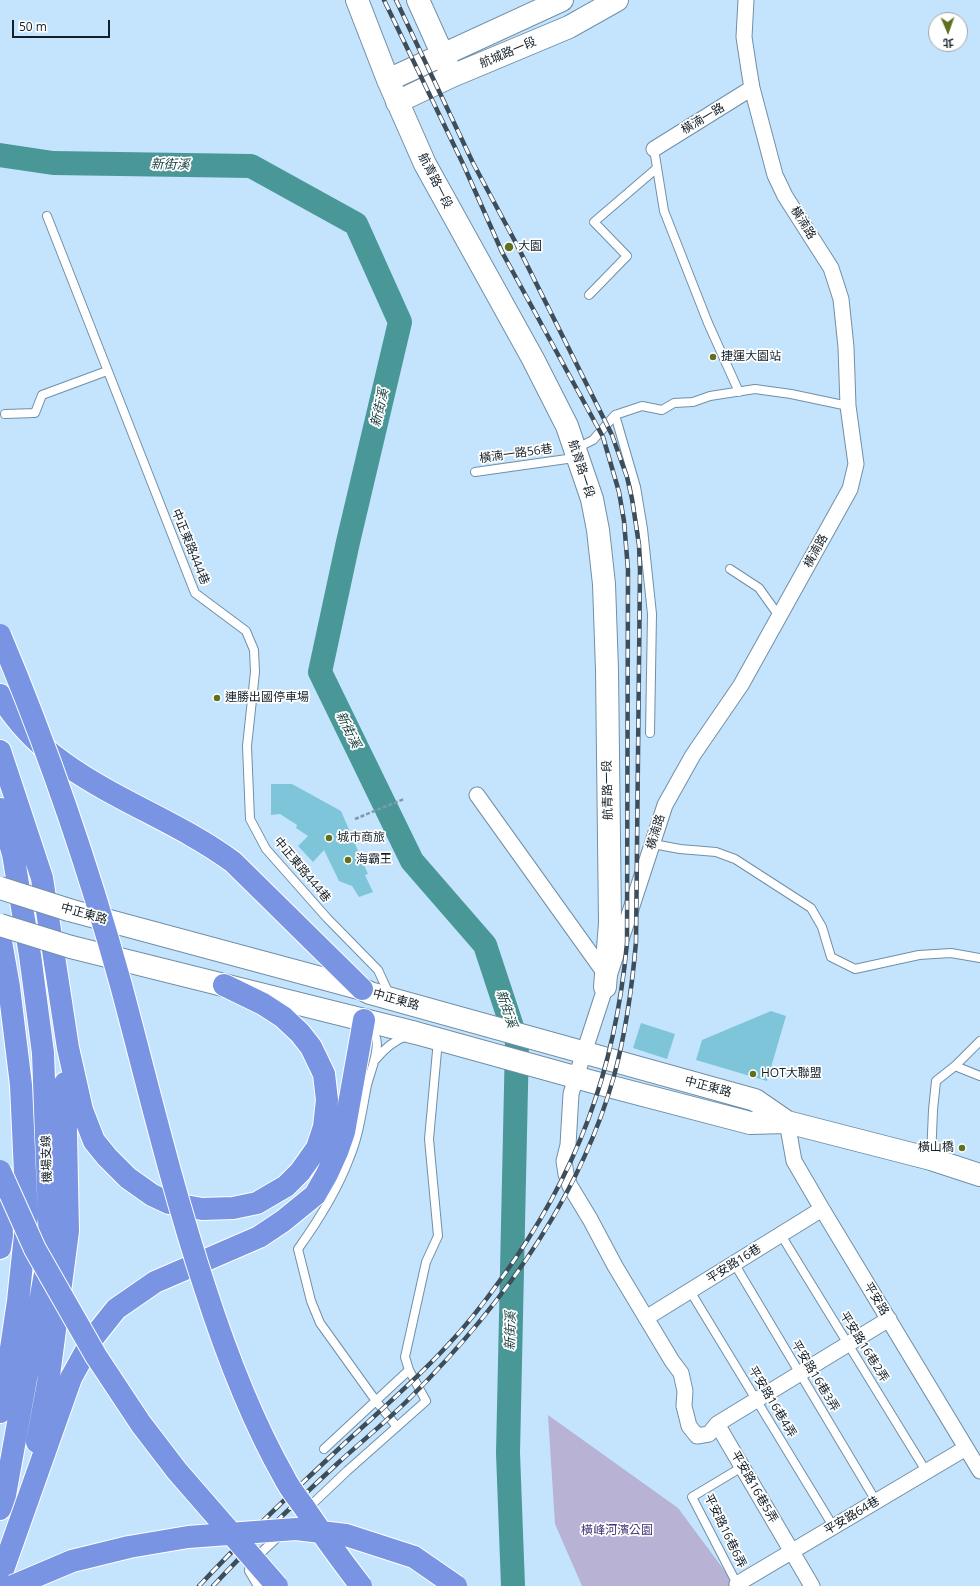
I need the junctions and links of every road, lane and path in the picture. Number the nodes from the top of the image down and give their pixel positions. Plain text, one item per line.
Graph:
1 (357, 0) edge
2 (418, 0) edge
3 (562, 0) edge
4 (617, 0) edge
5 (746, 0) edge
6 (443, 56) junction
7 (452, 76) junction
8 (388, 80) junction
9 (752, 88) junction
10 (397, 102) junction
11 (654, 149) joint
12 (657, 168) junction
13 (47, 216) dead end
14 (589, 295) dead end
15 (107, 371) junction
16 (739, 392) junction
17 (848, 406) junction
18 (5, 414) dead end
19 (615, 415) junction
20 (575, 448) junction
21 (475, 472) dead end
22 (730, 569) dead end
23 (779, 616) junction
24 (0, 635) edge
25 (0, 694) edge
26 (650, 732) dead end
27 (0, 751) edge
28 (477, 795) dead end
29 (404, 799) dead end
30 (0, 809) edge
31 (355, 819) dead end
32 (653, 844) junction
33 (0, 888) edge
34 (0, 925) edge
35 (0, 936) edge
36 (980, 958) edge
37 (606, 981) junction
38 (224, 985) junction
39 (366, 991) junction
40 (391, 998) junction
41 (62, 1012) junction
42 (364, 1020) junction
43 (416, 1033) junction
44 (438, 1039) junction
45 (980, 1040) edge
46 (573, 1048) junction
47 (374, 1061) junction
48 (955, 1066) junction
49 (566, 1074) junction
50 (980, 1076) edge
51 (787, 1122) junction
52 (931, 1159) junction
53 (0, 1171) edge
54 (980, 1175) edge
55 (0, 1176) edge
56 (822, 1210) junction
57 (781, 1235) junction
58 (0, 1248) edge
59 (734, 1264) junction
60 (690, 1291) junction
61 (646, 1318) junction
62 (889, 1319) junction
63 (848, 1344) junction
64 (409, 1370) junction
65 (800, 1373) junction
66 (756, 1400) junction
67 (376, 1401) junction
68 (0, 1412) edge
69 (717, 1424) junction
70 (396, 1427) junction
71 (966, 1448) junction
72 (324, 1449) dead end
73 (742, 1467) junction
74 (926, 1471) junction
75 (980, 1471) edge
76 (876, 1501) junction
77 (0, 1509) edge
78 (22, 1519) junction
79 (833, 1526) junction
80 (792, 1551) junction
81 (0, 1578) edge
82 (737, 1584) joint
83 (13, 1586) edge
84 (258, 1586) edge
85 (277, 1586) edge
86 (361, 1586) edge
87 (456, 1586) edge
88 (812, 1586) edge

1 - 8 main road, 航青路一段
2 - 6 main road
3 - 6 main road, 航城路一段
4 - 7 main road, 航城路一段
5 - 9 street, 橫湳路
6 - 7 main road
6 - 8 main road, 航城路一段
7 - 10 main road, 航城路一段
8 - 10 main road, 航青路一段
9 - 11 street, 橫湳一路
9 - 17 street, 橫湳路
10 - 20 main road, 航青路一段
11 - 12 lane
12 - 14 lane
12 - 16 lane
13 - 15 lane, 中正東路444巷
15 - 18 lane
15 - 40 lane, 中正東路444巷
16 - 17 lane
16 - 19 lane
17 - 23 street, 橫湳路
19 - 20 lane, 橫湳一路56巷
19 - 26 lane
20 - 21 lane, 橫湳一路56巷
20 - 37 main road, 航青路一段
22 - 23 lane
23 - 32 street, 橫湳路
24 - 86 highway, bridge
25 - 39 highway
27 - 41 highway
28 - 37 street
29 - 31 path
30 - 77 highway, 機場支線
32 - 36 lane
32 - 37 street, 橫湳路
33 - 39 main road, 中正東路, bridge
34 - 38 main road, 中正東路, bridge
35 - 68 highway, 機場支線
37 - 46 street, 橫湳路
38 - 41 highway
38 - 42 main road, 中正東路
39 - 40 main road, 中正東路
39 - 42 main road
40 - 46 main road, 中正東路
41 - 78 highway
42 - 43 main road, 中正東路
42 - 47 lane
42 - 78 highway
43 - 44 main road, 中正東路
43 - 47 lane
44 - 49 main road, 中正東路
44 - 64 lane
45 - 48 lane
46 - 49 street, 橫湳路
46 - 51 main road, 中正東路
47 - 67 lane
48 - 50 lane
48 - 52 lane
49 - 51 main road, 中正東路
49 - 61 street, 橫湳路
51 - 52 main road, 中正東路
51 - 56 street, 平安路
52 - 54 main road, 中正東路
53 - 85 highway, bridge
55 - 58 highway
56 - 57 street, 平安路16巷
56 - 62 street, 平安路
57 - 59 street, 平安路16巷
57 - 63 lane, 平安路16巷2弄
59 - 60 street, 平安路16巷
59 - 65 lane, 平安路16巷3弄
60 - 61 street, 平安路16巷
60 - 66 lane, 平安路16巷4弄
61 - 69 street, 橫湳路
62 - 63 street
62 - 71 street, 平安路
63 - 65 street
63 - 74 lane, 平安路16巷2弄
64 - 67 lane
64 - 70 lane
65 - 66 street
65 - 76 lane, 平安路16巷3弄
66 - 69 street
66 - 79 lane, 平安路16巷4弄
67 - 70 lane
67 - 72 lane
69 - 73 street, 平安路16巷5弄
70 - 84 lane
71 - 74 street, 平安路64巷
71 - 75 street, 平安路
73 - 80 street, 平安路16巷5弄
73 - 82 lane, 平安路16巷6弄
74 - 76 street, 平安路64巷
76 - 79 street, 平安路64巷
78 - 81 highway
79 - 80 street, 平安路64巷
80 - 82 street, 平安路64巷
80 - 88 street, 平安路16巷5弄
83 - 87 highway, bridge

